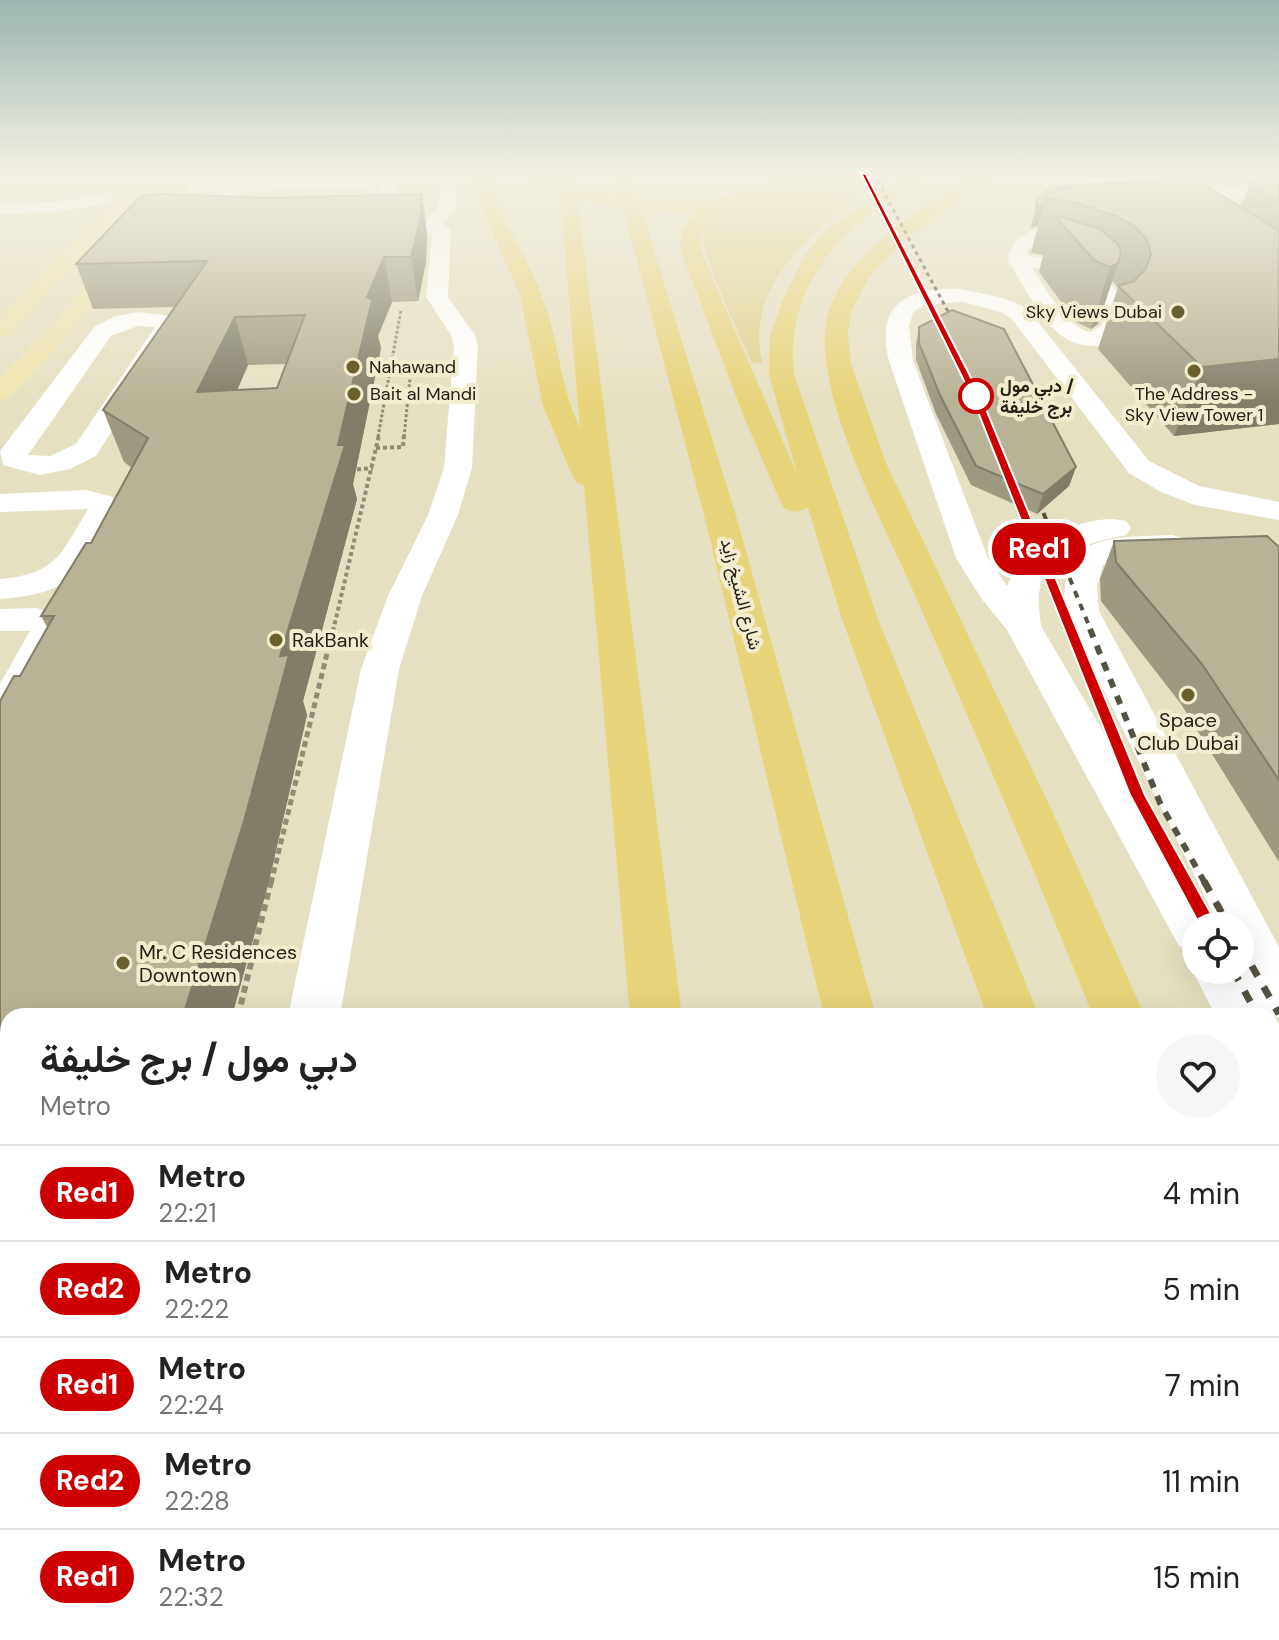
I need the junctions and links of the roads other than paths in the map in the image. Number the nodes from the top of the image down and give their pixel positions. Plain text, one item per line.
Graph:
1 (53, 251) edge
2 (77, 251) edge
3 (111, 251) edge
4 (138, 251) edge
5 (440, 251) edge
6 (511, 251) edge
7 (574, 251) edge
8 (644, 251) edge
9 (692, 251) edge
10 (819, 251) edge
11 (840, 251) edge
12 (878, 251) edge
13 (1017, 251) edge
14 (1226, 251) edge
15 (1259, 251) edge
16 (1018, 261) junction
17 (1279, 264) edge
18 (1265, 280) edge
19 (800, 285) junction
20 (0, 303) edge
21 (0, 331) edge
22 (100, 335) junction
23 (55, 336) junction
24 (0, 363) edge
25 (0, 392) edge
26 (0, 503) edge
27 (603, 508) junction
28 (1279, 512) edge
29 (1279, 541) edge
30 (0, 589) edge
31 (860, 619) junction
32 (0, 620) edge
33 (1023, 626) junction
34 (0, 719) edge
35 (1185, 912) edge
36 (1225, 984) edge
37 (1279, 996) edge
38 (316, 1008) edge
39 (655, 1008) edge
40 (848, 1008) edge
41 (1010, 1008) edge
42 (1116, 1008) edge
43 (1238, 1008) edge

1 - 20 main road
2 - 21 main road
3 - 24 main road
4 - 23 main road
5 - 38 street
6 - 27 highway
7 - 27 highway
8 - 40 highway, شارع الشيخ زايد
9 - 31 highway
10 - 19 highway
11 - 19 highway
12 - 42 highway
13 - 16 street
14 - 18 street
15 - 17 street
16 - 16 street
19 - 31 highway
22 - 22 street
22 - 23 street
23 - 25 main road
26 - 30 street
27 - 39 highway
28 - 33 street
28 - 33 street
29 - 37 street
31 - 41 highway
32 - 34 street
33 - 35 street
36 - 43 street

